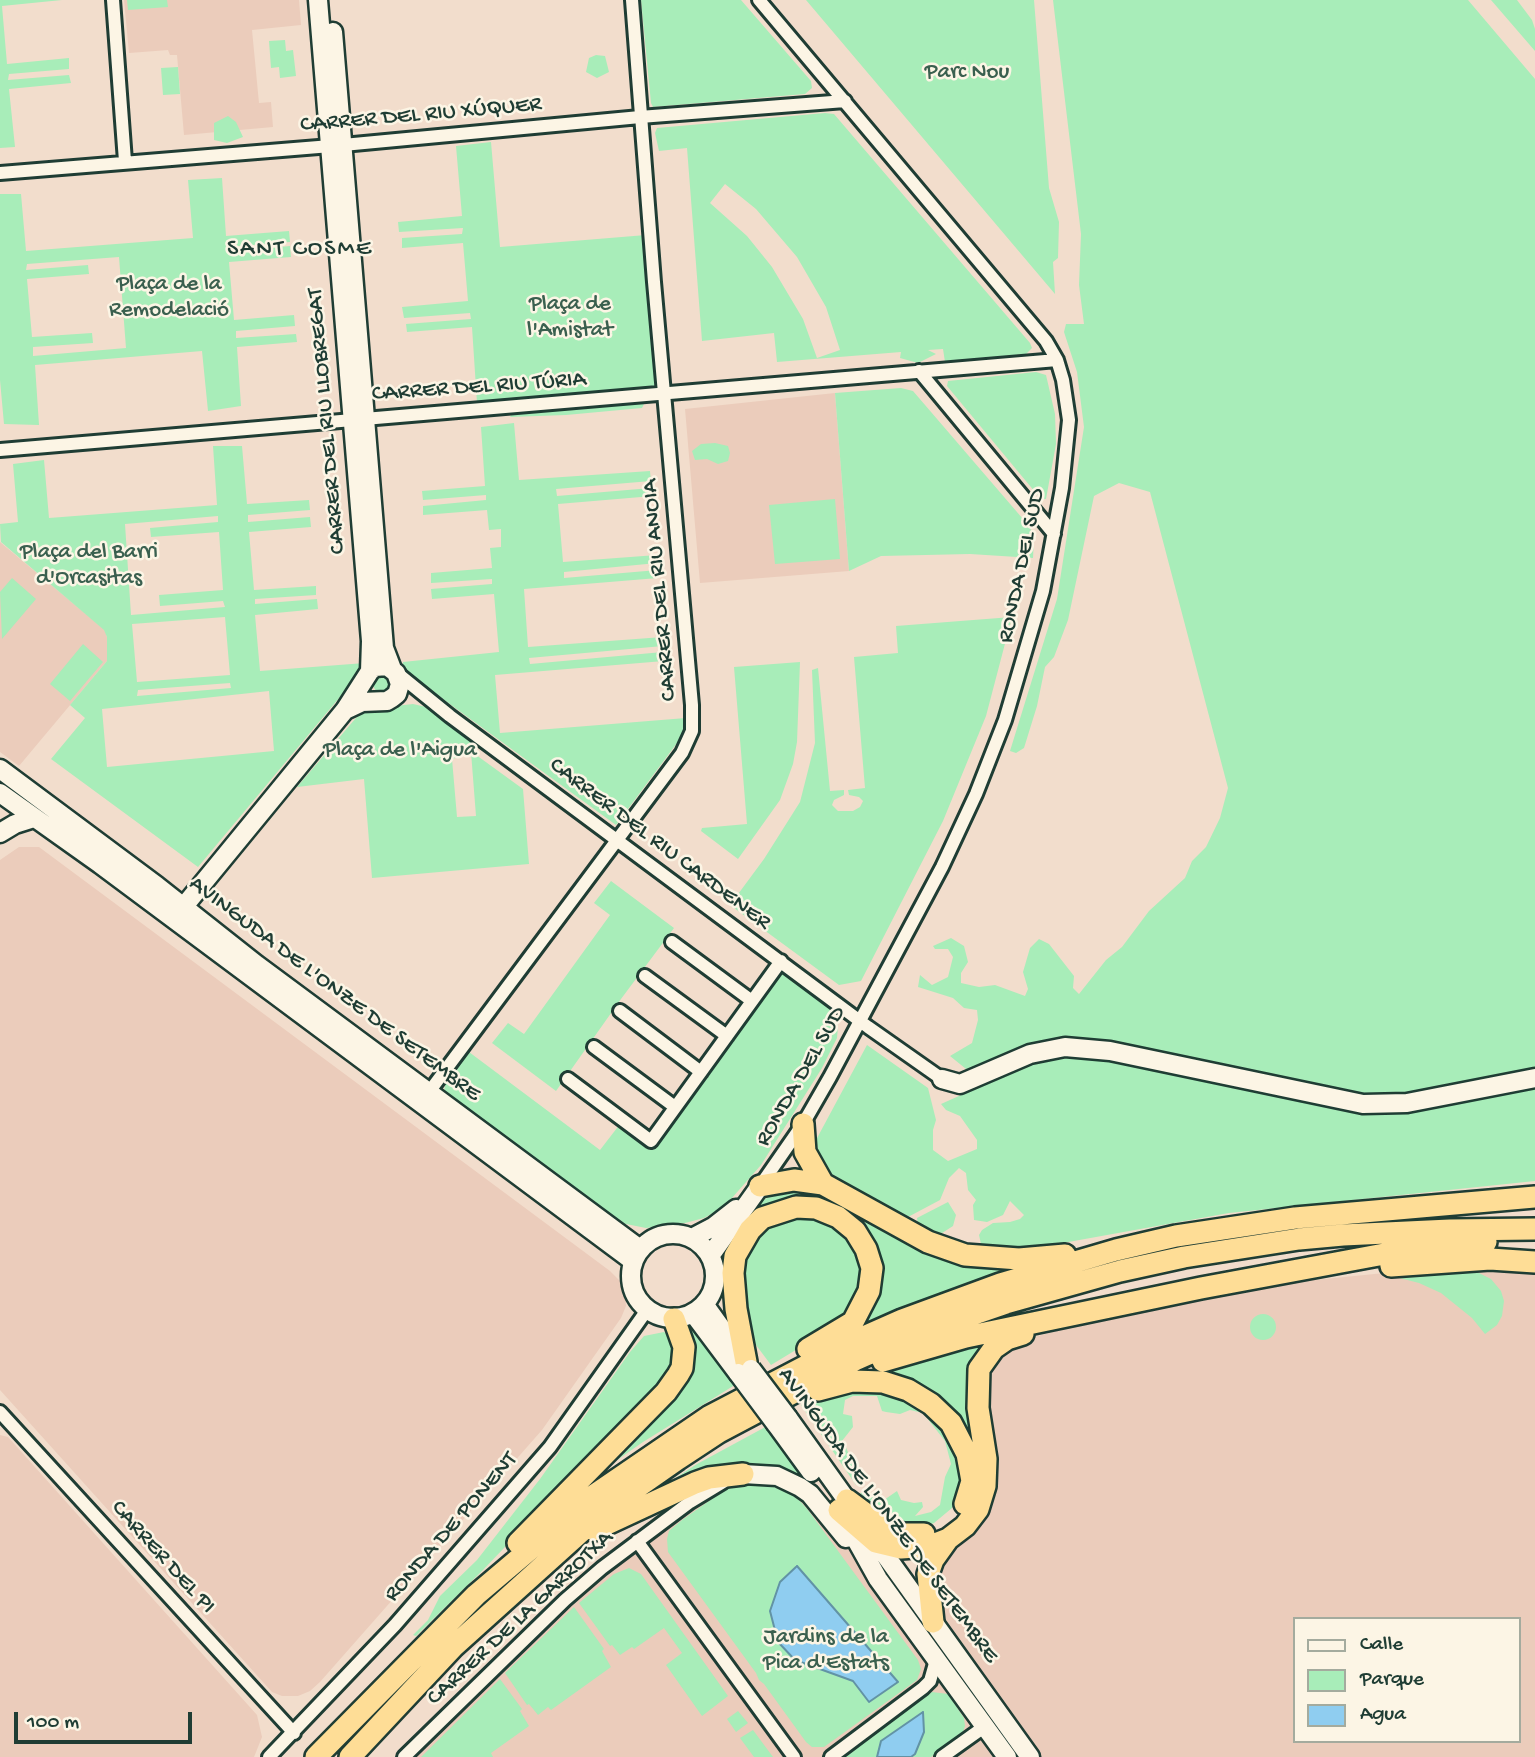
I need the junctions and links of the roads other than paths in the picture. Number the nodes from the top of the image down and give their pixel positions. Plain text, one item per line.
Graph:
1 (113, 0) edge
2 (318, 0) edge
3 (330, 0) edge
4 (632, 0) edge
5 (759, 0) edge
6 (845, 102) junction
7 (640, 117) junction
8 (336, 145) junction
9 (125, 161) junction
10 (0, 173) edge
11 (1057, 360) junction
12 (919, 371) junction
13 (666, 395) junction
14 (359, 418) junction
15 (0, 450) edge
16 (1054, 534) junction
17 (394, 671) junction
18 (368, 676) junction
19 (384, 699) junction
20 (433, 703) junction
21 (345, 710) junction
22 (0, 769) edge
23 (0, 793) edge
24 (34, 818) junction
25 (0, 834) edge
26 (617, 840) junction
27 (178, 913) junction
28 (672, 942) dead end
29 (781, 961) junction
30 (645, 976) dead end
31 (752, 1001) junction
32 (620, 1011) dead end
33 (860, 1020) junction
34 (727, 1036) junction
35 (594, 1047) dead end
36 (701, 1072) junction
37 (1535, 1078) edge
38 (568, 1079) dead end
39 (942, 1079) joint
40 (429, 1092) junction
41 (675, 1107) junction
42 (803, 1124) junction
43 (823, 1184) junction
44 (760, 1186) junction
45 (1535, 1197) edge
46 (1535, 1229) edge
47 (692, 1238) junction
48 (1535, 1240) edge
49 (1116, 1250) junction
50 (637, 1255) junction
51 (710, 1256) junction
52 (1535, 1262) edge
53 (1267, 1277) junction
54 (647, 1310) junction
55 (690, 1312) junction
56 (1067, 1317) junction
57 (745, 1368) junction
58 (813, 1392) junction
59 (0, 1412) edge
60 (634, 1466) junction
61 (743, 1474) junction
62 (842, 1504) junction
63 (594, 1530) junction
64 (948, 1539) junction
65 (637, 1541) junction
66 (876, 1542) junction
67 (540, 1567) junction
68 (878, 1579) junction
69 (476, 1595) junction
70 (933, 1622) junction
71 (936, 1660) junction
72 (990, 1703) junction
73 (983, 1728) junction
74 (294, 1733) junction
75 (269, 1757) edge
76 (316, 1757) edge
77 (350, 1757) edge
78 (404, 1757) edge
79 (794, 1757) edge
80 (831, 1757) edge
81 (942, 1757) edge
82 (1007, 1757) edge
83 (1030, 1757) edge

1 - 9 street
2 - 8 main road, CARRER DEL RIU LLOBREGAT
3 - 8 main road, CARRER DEL RIU LLOBREGAT
4 - 7 street, CARRER DEL RIU ANOIA
5 - 6 street, RONDA DEL SUD
6 - 7 street, CARRER DEL RIU XÚQUER
6 - 11 street, RONDA DEL SUD
7 - 8 street, CARRER DEL RIU XÚQUER
7 - 13 street, CARRER DEL RIU ANOIA
8 - 9 street, CARRER DEL RIU XÚQUER
8 - 14 main road, CARRER DEL RIU LLOBREGAT
9 - 10 street, CARRER DEL RIU XÚQUER
11 - 12 street, CARRER DEL RIU TÚRIA
11 - 16 street, RONDA DEL SUD
12 - 13 street, CARRER DEL RIU TÚRIA
12 - 16 street
13 - 14 street, CARRER DEL RIU TÚRIA
13 - 26 street, CARRER DEL RIU ANOIA
14 - 15 street, CARRER DEL RIU TÚRIA
14 - 17 main road, CARRER DEL RIU LLOBREGAT
14 - 18 main road, CARRER DEL RIU LLOBREGAT
16 - 33 street, RONDA DEL SUD
17 - 18 main road
17 - 19 main road
17 - 20 street, CARRER DEL RIU CARDENER
18 - 19 main road
18 - 21 main road
19 - 20 street, CARRER DEL RIU CARDENER
19 - 21 main road
20 - 26 street, CARRER DEL RIU CARDENER
21 - 27 main road
22 - 27 main road, AVINGUDA DE L'ONZE DE SETEMBRE
23 - 24 main road, AVINGUDA DE L'ONZE DE SETEMBRE
24 - 25 main road
24 - 27 main road, AVINGUDA DE L'ONZE DE SETEMBRE
26 - 29 street, CARRER DEL RIU CARDENER
26 - 40 street, CARRER DEL RIU ANOIA
27 - 40 main road, AVINGUDA DE L'ONZE DE SETEMBRE
27 - 50 main road, AVINGUDA DE L'ONZE DE SETEMBRE
28 - 31 street
29 - 31 street
29 - 33 street, CARRER DEL RIU CARDENER
30 - 34 street
31 - 34 street
32 - 36 street
33 - 39 street, CARRER DEL RIU CARDENER
33 - 42 street, RONDA DEL SUD
34 - 36 street
35 - 41 street
36 - 41 street
37 - 39 main road
38 - 41 street
40 - 50 main road, AVINGUDA DE L'ONZE DE SETEMBRE
42 - 43 highway
42 - 44 street, RONDA DEL SUD
43 - 44 highway
43 - 49 highway
44 - 47 main road
44 - 51 main road
45 - 49 highway
46 - 67 highway
47 - 50 main road
47 - 51 main road
48 - 53 highway
49 - 60 highway
50 - 54 main road
51 - 55 main road
52 - 53 highway
53 - 56 highway
54 - 55 main road
54 - 74 street, RONDA DE PONENT
55 - 57 main road, AVINGUDA DE L'ONZE DE SETEMBRE
55 - 69 highway
56 - 58 highway
56 - 64 highway
57 - 60 highway
57 - 62 main road, AVINGUDA DE L'ONZE DE SETEMBRE, bridge
58 - 62 highway
58 - 63 highway
59 - 74 street, CARRER DEL PI
60 - 69 highway
61 - 63 highway
61 - 65 street, CARRER DE LA GARROTXA
61 - 68 main road
62 - 66 highway
62 - 68 main road, AVINGUDA DE L'ONZE DE SETEMBRE
63 - 67 highway
64 - 66 highway
64 - 70 highway
65 - 78 street, CARRER DE LA GARROTXA
65 - 79 street
66 - 70 main road, AVINGUDA DE L'ONZE DE SETEMBRE
67 - 77 highway
68 - 71 main road, AVINGUDA DE L'ONZE DE SETEMBRE
69 - 76 highway
70 - 72 main road, AVINGUDA DE L'ONZE DE SETEMBRE
71 - 73 main road, AVINGUDA DE L'ONZE DE SETEMBRE
71 - 80 street
72 - 73 main road
72 - 83 main road, AVINGUDA DE L'ONZE DE SETEMBRE
73 - 81 street
73 - 82 main road, AVINGUDA DE L'ONZE DE SETEMBRE
74 - 75 street, RONDA DE PONENT

